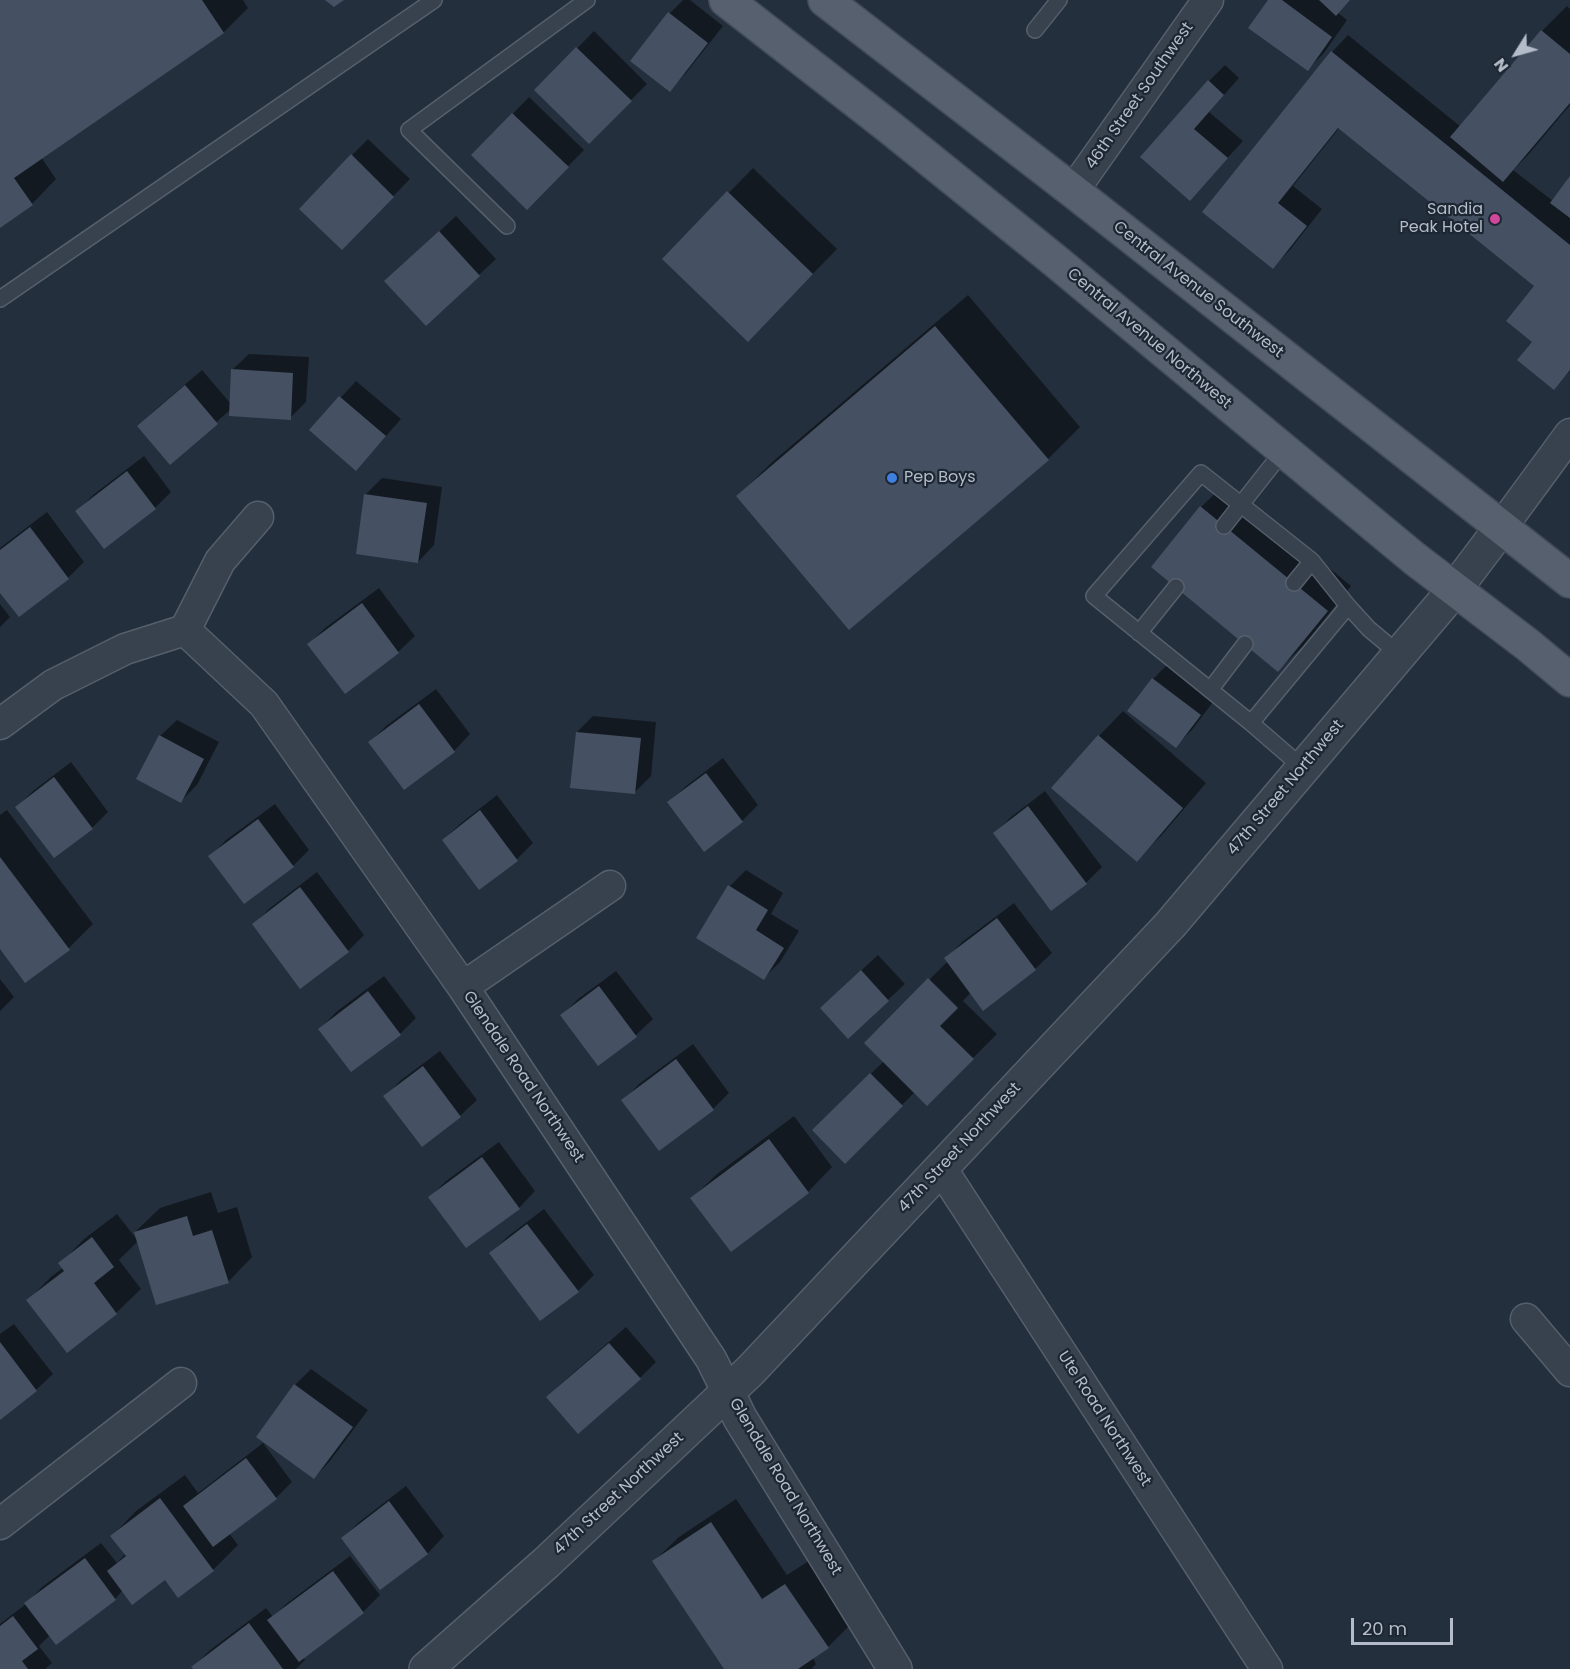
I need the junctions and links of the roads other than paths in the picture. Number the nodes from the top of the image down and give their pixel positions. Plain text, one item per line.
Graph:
1 (434, 0) edge
2 (587, 0) edge
3 (726, 0) edge
4 (825, 0) edge
5 (1059, 0) edge
6 (1208, 0) edge
7 (1035, 30) dead end
8 (1073, 191) junction
9 (507, 226) dead end
10 (0, 299) edge
11 (1570, 434) edge
12 (1284, 450) junction
13 (1242, 504) junction
14 (258, 517) dead end
15 (1224, 526) dead end
16 (1501, 528) junction
17 (1312, 561) junction
18 (1570, 581) edge
19 (1294, 583) dead end
20 (1176, 587) dead end
21 (1455, 589) junction
22 (1348, 606) junction
23 (185, 630) junction
24 (1139, 633) junction
25 (1245, 644) dead end
26 (1399, 654) junction
27 (1570, 680) edge
28 (1210, 690) junction
29 (1251, 723) junction
30 (0, 724) edge
31 (1302, 768) junction
32 (610, 886) dead end
33 (463, 987) junction
34 (941, 1168) junction
35 (1526, 1319) dead end
36 (1570, 1371) edge
37 (181, 1383) dead end
38 (728, 1393) junction
39 (0, 1524) edge
40 (426, 1669) edge
41 (895, 1669) edge
42 (1268, 1669) edge

1 - 10 lane
2 - 9 lane
3 - 12 main road, Central Avenue Northwest
4 - 8 main road, Central Avenue Southwest
5 - 7 lane
6 - 8 street, 46th Street Southwest
8 - 16 main road, Central Avenue Southwest
11 - 16 street
12 - 13 lane
12 - 21 main road, Central Avenue Northwest
13 - 15 lane
13 - 17 lane
13 - 24 lane
14 - 23 street
16 - 18 main road, Central Avenue Southwest
16 - 21 street, 47th Street Northwest
17 - 19 lane
17 - 22 lane
20 - 24 lane
21 - 26 street, 47th Street Northwest
21 - 27 main road, Central Avenue Northwest
22 - 26 lane
22 - 29 lane
23 - 30 street
23 - 33 street, Glendale Road Northwest
24 - 28 lane
25 - 28 lane
26 - 31 street, 47th Street Northwest
28 - 29 lane
29 - 31 lane
31 - 34 street, 47th Street Northwest
32 - 33 street
33 - 38 street, Glendale Road Northwest
34 - 38 street, 47th Street Northwest
34 - 42 street, Ute Road Northwest
35 - 36 street
37 - 39 street
38 - 40 street, 47th Street Northwest
38 - 41 street, Glendale Road Northwest

